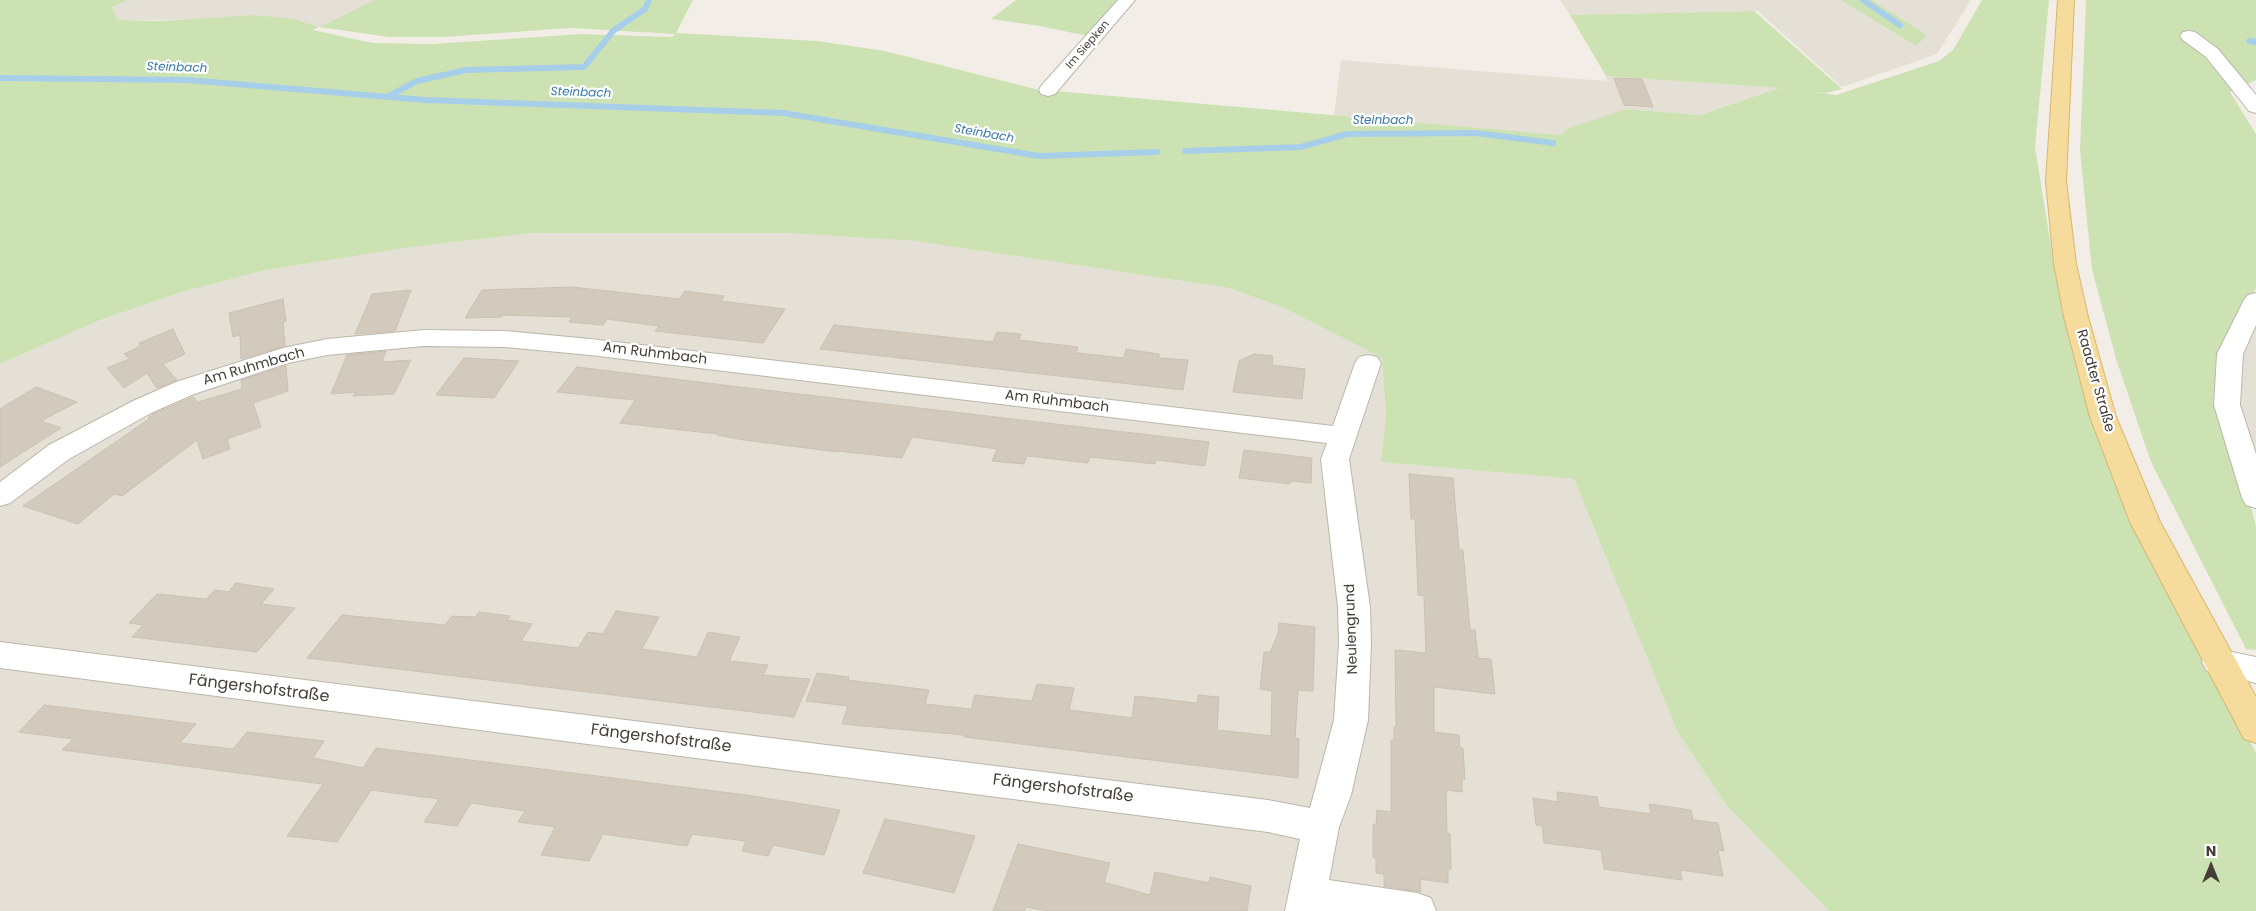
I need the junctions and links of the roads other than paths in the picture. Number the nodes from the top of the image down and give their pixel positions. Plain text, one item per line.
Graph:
1 (1127, 0) edge
2 (2066, 0) edge
3 (2189, 36) dead end
4 (1048, 90) dead end
5 (2256, 107) edge
6 (2256, 300) edge
7 (1368, 364) dead end
8 (1343, 436) junction
9 (0, 496) edge
10 (2256, 498) edge
11 (0, 655) edge
12 (2218, 662) junction
13 (2256, 670) edge
14 (2256, 729) edge
15 (1321, 827) junction
16 (1306, 903) edge
17 (1417, 911) edge

1 - 4 street, Im Siepken
2 - 12 main road, Raadter Straße
3 - 5 street
6 - 10 street
7 - 8 street, Neulengrund
8 - 9 street, Am Ruhmbach
8 - 15 street, Neulengrund
11 - 15 street, Fängershofstraße
12 - 13 street
12 - 14 main road, Raadter Straße
15 - 16 street, Neulengrund
16 - 17 street, Neulengrund

